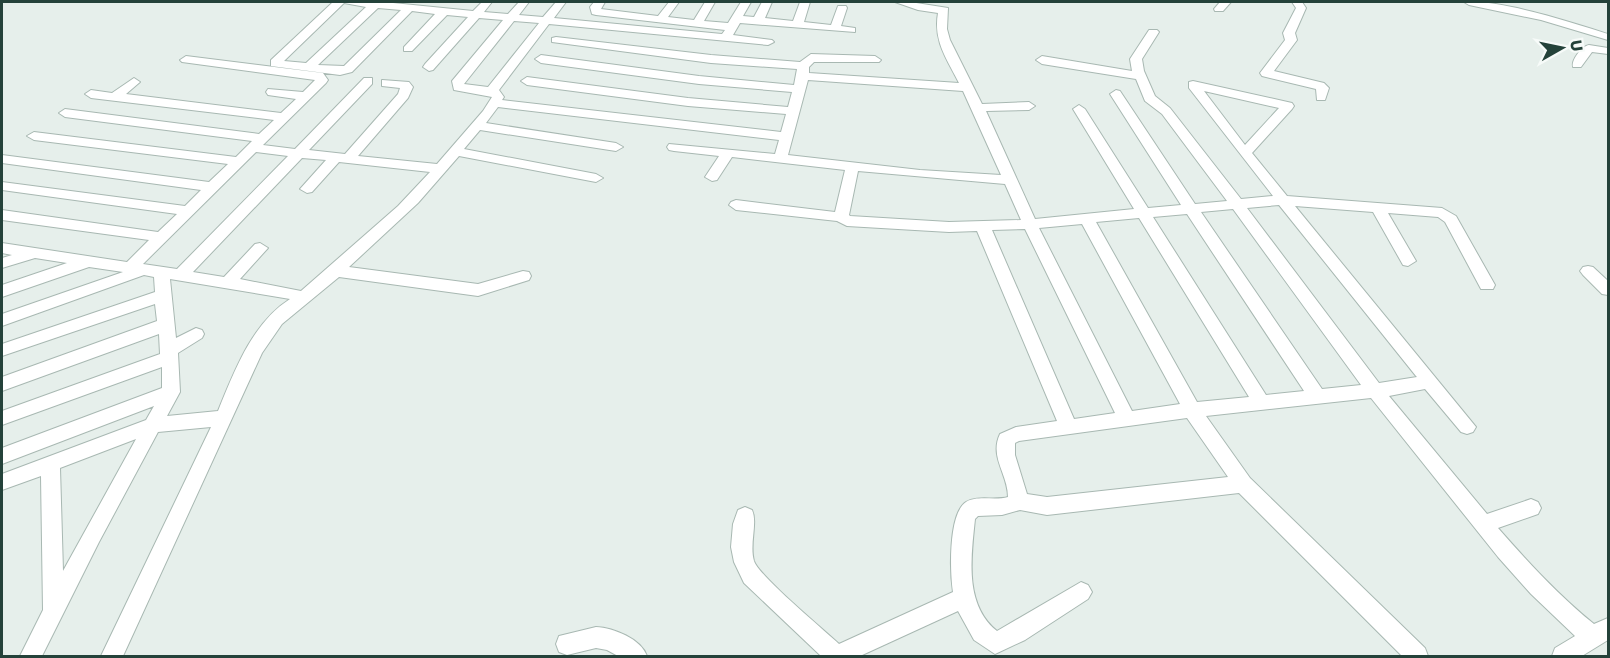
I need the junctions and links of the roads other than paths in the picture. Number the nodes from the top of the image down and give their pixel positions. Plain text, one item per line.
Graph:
1 (339, 2) edge
2 (349, 2) edge
3 (487, 2) edge
4 (524, 2) edge
5 (561, 2) edge
6 (600, 2) edge
7 (636, 2) edge
8 (674, 2) edge
9 (710, 2) edge
10 (746, 2) edge
11 (766, 2) edge
12 (805, 2) edge
13 (900, 2) edge
14 (1297, 2) edge
15 (1469, 2) edge
16 (377, 3) edge
17 (409, 8) junction
18 (842, 8) dead end
19 (444, 11) junction
20 (475, 14) junction
21 (627, 15) junction
22 (511, 18) junction
23 (662, 19) junction
24 (547, 20) junction
25 (758, 21) junction
26 (697, 24) junction
27 (797, 24) junction
28 (731, 28) junction
29 (835, 28) junction
30 (851, 30) dead end
31 (1153, 32) dead end
32 (1608, 37) edge
33 (556, 40) dead end
34 (768, 42) dead end
35 (408, 49) dead end
36 (1608, 51) edge
37 (541, 59) dead end
38 (186, 60) dead end
39 (711, 60) junction
40 (875, 60) dead end
41 (1042, 60) dead end
42 (1577, 64) dead end
43 (309, 67) junction
44 (429, 67) dead end
45 (803, 71) junction
46 (1141, 76) junction
47 (699, 80) junction
48 (368, 81) dead end
49 (526, 81) dead end
50 (134, 82) dead end
51 (386, 82) dead end
52 (967, 87) junction
53 (799, 89) junction
54 (272, 92) dead end
55 (92, 94) dead end
56 (1116, 94) dead end
57 (116, 96) junction
58 (306, 96) junction
59 (493, 97) junction
60 (1321, 97) dead end
61 (688, 102) junction
62 (1029, 106) dead end
63 (978, 108) junction
64 (1079, 109) dead end
65 (794, 111) junction
66 (65, 113) dead end
67 (284, 117) junction
68 (678, 124) junction
69 (478, 126) junction
70 (34, 136) dead end
71 (786, 137) junction
72 (258, 143) junction
73 (616, 147) dead end
74 (674, 147) dead end
75 (455, 151) junction
76 (297, 153) junction
77 (728, 153) junction
78 (1245, 153) junction
79 (2, 159) edge
80 (341, 159) junction
81 (780, 159) junction
82 (238, 161) junction
83 (852, 167) junction
84 (440, 169) junction
85 (712, 177) dead end
86 (596, 178) dead end
87 (1009, 180) junction
88 (2, 186) edge
89 (212, 187) junction
90 (307, 189) dead end
91 (1283, 200) junction
92 (736, 205) dead end
93 (1237, 205) junction
94 (1377, 206) junction
95 (1192, 210) junction
96 (189, 211) junction
97 (1144, 213) junction
98 (2, 215) edge
99 (841, 217) junction
100 (1087, 219) junction
101 (1030, 224) junction
102 (983, 227) junction
103 (161, 237) junction
104 (2, 248) edge
105 (260, 248) dead end
106 (32, 254) junction
107 (87, 261) junction
108 (1408, 261) dead end
109 (2, 263) edge
110 (145, 269) junction
111 (338, 271) junction
112 (1588, 271) dead end
113 (181, 275) junction
114 (523, 276) dead end
115 (228, 282) junction
116 (1487, 285) dead end
117 (1608, 290) edge
118 (2, 291) edge
119 (161, 296) junction
120 (303, 298) junction
121 (2, 320) edge
122 (165, 326) junction
123 (196, 334) dead end
124 (2, 350) edge
125 (168, 355) junction
126 (1426, 378) junction
127 (2, 384) edge
128 (1375, 390) junction
129 (171, 392) junction
130 (1318, 397) junction
131 (1261, 402) junction
132 (1191, 410) junction
133 (2, 418) edge
134 (224, 418) junction
135 (1126, 418) junction
136 (153, 425) junction
137 (1069, 427) junction
138 (1467, 427) dead end
139 (2, 456) edge
140 (50, 464) junction
141 (2, 482) edge
142 (1243, 484) junction
143 (1017, 501) junction
144 (1531, 508) dead end
145 (745, 516) dead end
146 (1484, 524) junction
147 (1081, 592) dead end
148 (964, 598) junction
149 (54, 611) junction
150 (1600, 632) edge
151 (567, 644) dead end
152 (836, 656) edge
153 (31, 657) edge
154 (112, 657) edge
155 (636, 657) edge
156 (1417, 657) edge
157 (1563, 657) edge

1 - 43 street
2 - 16 street
3 - 20 street
4 - 22 street
5 - 24 street
6 - 21 street
7 - 21 street
8 - 23 street
9 - 26 street
10 - 28 street
11 - 25 street
12 - 27 street
13 - 52 street
14 - 60 street
15 - 32 street
16 - 17 street
16 - 43 street
17 - 19 street
17 - 43 street
18 - 29 street
19 - 20 street
19 - 35 street
20 - 22 street
20 - 44 street
21 - 23 street
22 - 24 street
22 - 59 street
23 - 26 street
24 - 28 street
24 - 59 street
25 - 27 street
25 - 28 street
26 - 28 street
27 - 29 street
28 - 34 street
28 - 39 street
29 - 30 street
31 - 46 street
33 - 39 street
36 - 42 street
37 - 47 street
38 - 58 street
39 - 45 street
39 - 47 street
40 - 45 street
41 - 46 street
45 - 52 street
45 - 53 street
46 - 93 street
47 - 53 street
47 - 61 street
48 - 76 street
49 - 61 street
50 - 57 street
51 - 80 street
52 - 63 street
53 - 65 street
54 - 58 street
55 - 57 street
56 - 95 street
57 - 67 street
58 - 67 street
59 - 68 street
59 - 69 street
61 - 65 street
61 - 68 street
62 - 63 street
63 - 87 street
64 - 97 street
65 - 71 street
66 - 72 street
67 - 72 street
68 - 71 street
69 - 73 street
69 - 75 street
70 - 82 street
71 - 81 street
72 - 76 street
72 - 82 street
74 - 77 street
75 - 84 street
75 - 86 street
76 - 80 street
76 - 113 street
77 - 81 street
77 - 85 street
78 - 78 street
78 - 91 street
79 - 89 street
80 - 84 street
80 - 90 street
81 - 83 street
82 - 89 street
83 - 87 street
83 - 99 street
84 - 111 street
87 - 101 street
88 - 96 street
89 - 96 street
91 - 93 street
91 - 94 street
91 - 126 street
92 - 99 street
93 - 95 street
93 - 128 street
94 - 108 street
94 - 116 street
95 - 97 street
95 - 130 street
96 - 103 street
97 - 100 street
97 - 131 street
98 - 103 street
99 - 102 street
100 - 101 street
100 - 132 street
101 - 102 street
101 - 135 street
102 - 137 street
103 - 110 street
104 - 106 street
105 - 115 street
106 - 107 street
106 - 109 street
107 - 110 street
107 - 118 street
110 - 113 street
110 - 119 street
110 - 121 street
111 - 114 street
111 - 120 street
112 - 117 street
113 - 115 street
115 - 120 street
119 - 122 street
119 - 124 street
120 - 134 street
122 - 125 street
122 - 127 street
123 - 125 street
125 - 129 street
125 - 133 street
126 - 128 street
126 - 138 street
128 - 130 street
128 - 146 street
129 - 136 street
129 - 139 street
130 - 131 street
131 - 132 street
132 - 135 street
132 - 142 street
134 - 136 street
134 - 154 street
135 - 137 street
136 - 140 street
136 - 149 street
137 - 143 street
140 - 141 street
140 - 149 street
142 - 143 street
142 - 156 street
143 - 148 street
144 - 146 street
145 - 152 street
146 - 150 street
147 - 148 street
148 - 152 street
149 - 153 street
150 - 157 street
151 - 155 street

